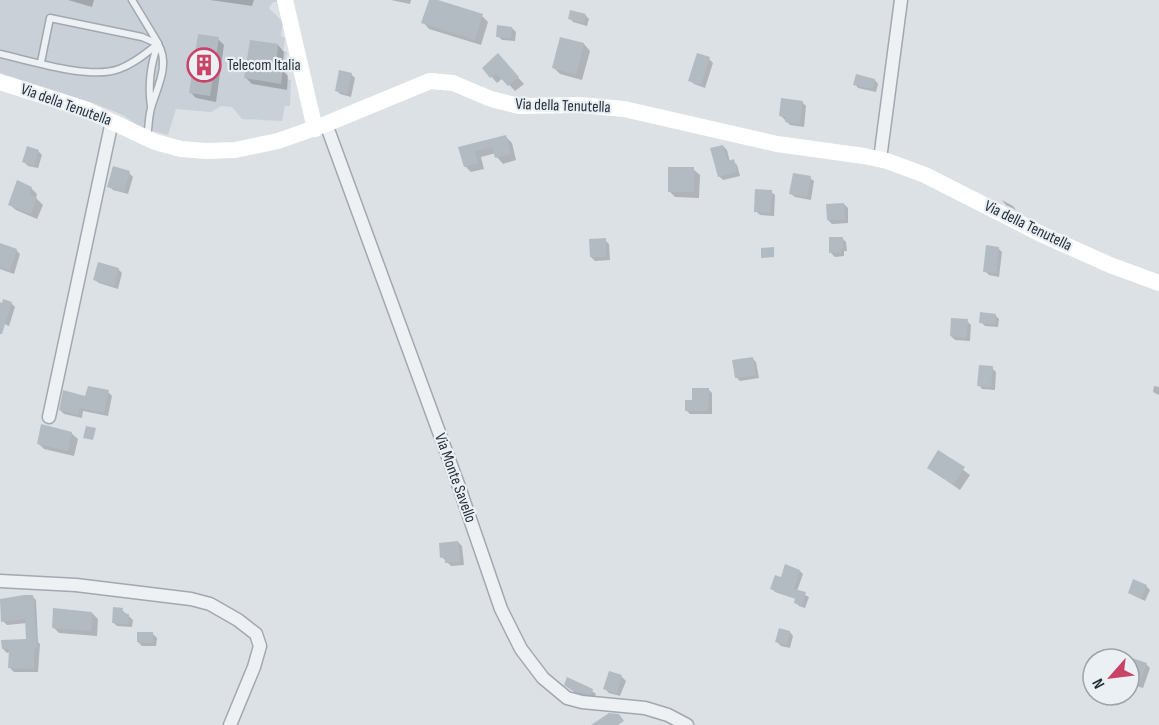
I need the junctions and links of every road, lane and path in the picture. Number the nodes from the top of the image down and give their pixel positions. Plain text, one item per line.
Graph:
1 (132, 0) edge
2 (285, 0) edge
3 (901, 0) edge
4 (158, 44) junction
5 (0, 54) edge
6 (40, 62) junction
7 (0, 81) edge
8 (112, 121) junction
9 (320, 126) junction
10 (147, 134) junction
11 (880, 159) junction
12 (1159, 284) edge
13 (49, 417) dead end
14 (0, 581) edge
15 (230, 725) edge
16 (687, 725) edge

1 - 4 lane
2 - 9 street
3 - 11 street
4 - 6 lane
4 - 6 lane
4 - 10 lane
5 - 6 lane
7 - 8 street, Via della Tenutella
8 - 10 street, Via della Tenutella
8 - 13 street
9 - 10 street, Via della Tenutella
9 - 11 street, Via della Tenutella
9 - 16 street, Via Monte Savello
11 - 12 street, Via della Tenutella
14 - 15 street

